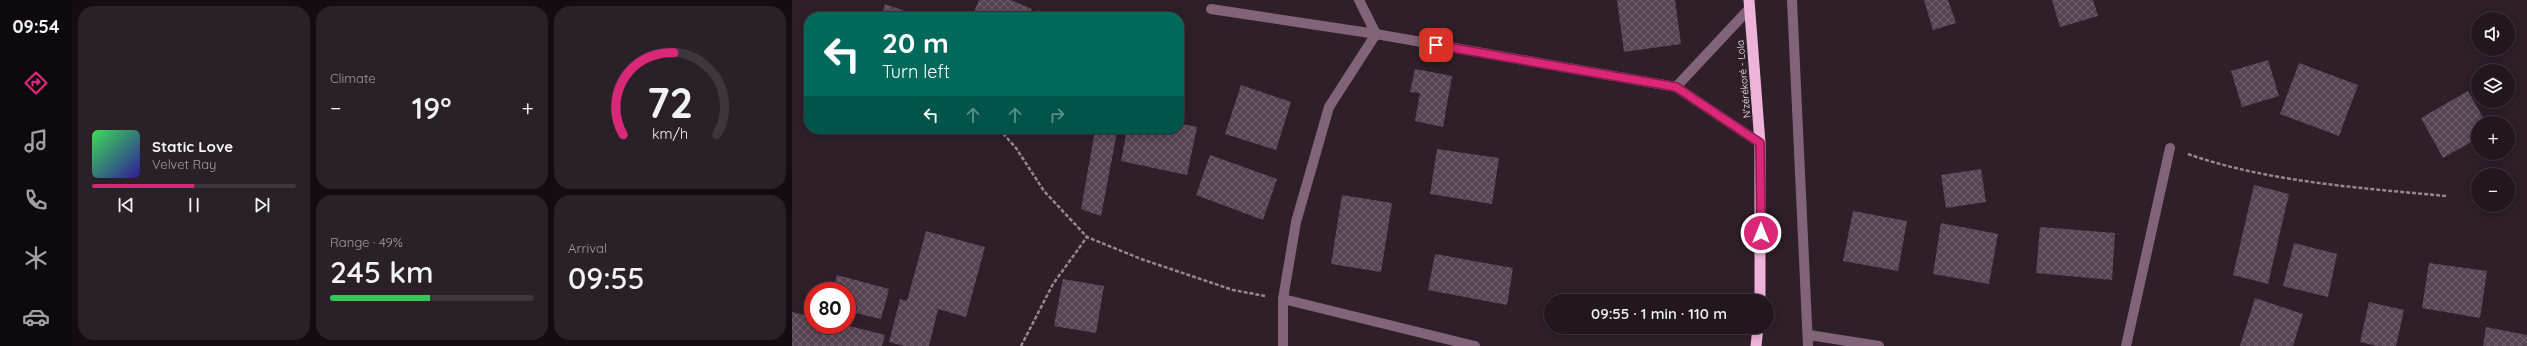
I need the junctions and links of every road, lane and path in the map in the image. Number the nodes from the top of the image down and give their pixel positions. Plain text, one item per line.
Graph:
1 (1359, 0) edge
2 (1792, 0) edge
3 (1749, 4) edge
4 (1211, 9) dead end
5 (1376, 34) junction
6 (1676, 87) junction
7 (1003, 134) edge
8 (1760, 143) junction
9 (2170, 148) joint
10 (2446, 196) dead end
11 (1087, 236) junction
12 (1760, 294) edge
13 (1283, 299) junction
14 (1757, 334) edge
15 (1809, 335) junction
16 (1021, 346) edge
17 (1283, 346) edge
18 (1475, 346) edge
19 (1756, 346) edge
20 (1808, 346) edge
21 (1879, 346) edge
22 (2126, 346) edge

1 - 5 street
2 - 15 street
3 - 6 street
3 - 8 highway, N'zérékoré - Lola
4 - 5 street
5 - 6 street
5 - 13 street
6 - 8 street
7 - 11 path
8 - 12 highway, N'zérékoré - Lola
9 - 10 path
9 - 22 street
11 - 13 path
11 - 16 path
13 - 17 street
13 - 18 street
14 - 19 highway
15 - 20 street
15 - 21 street

